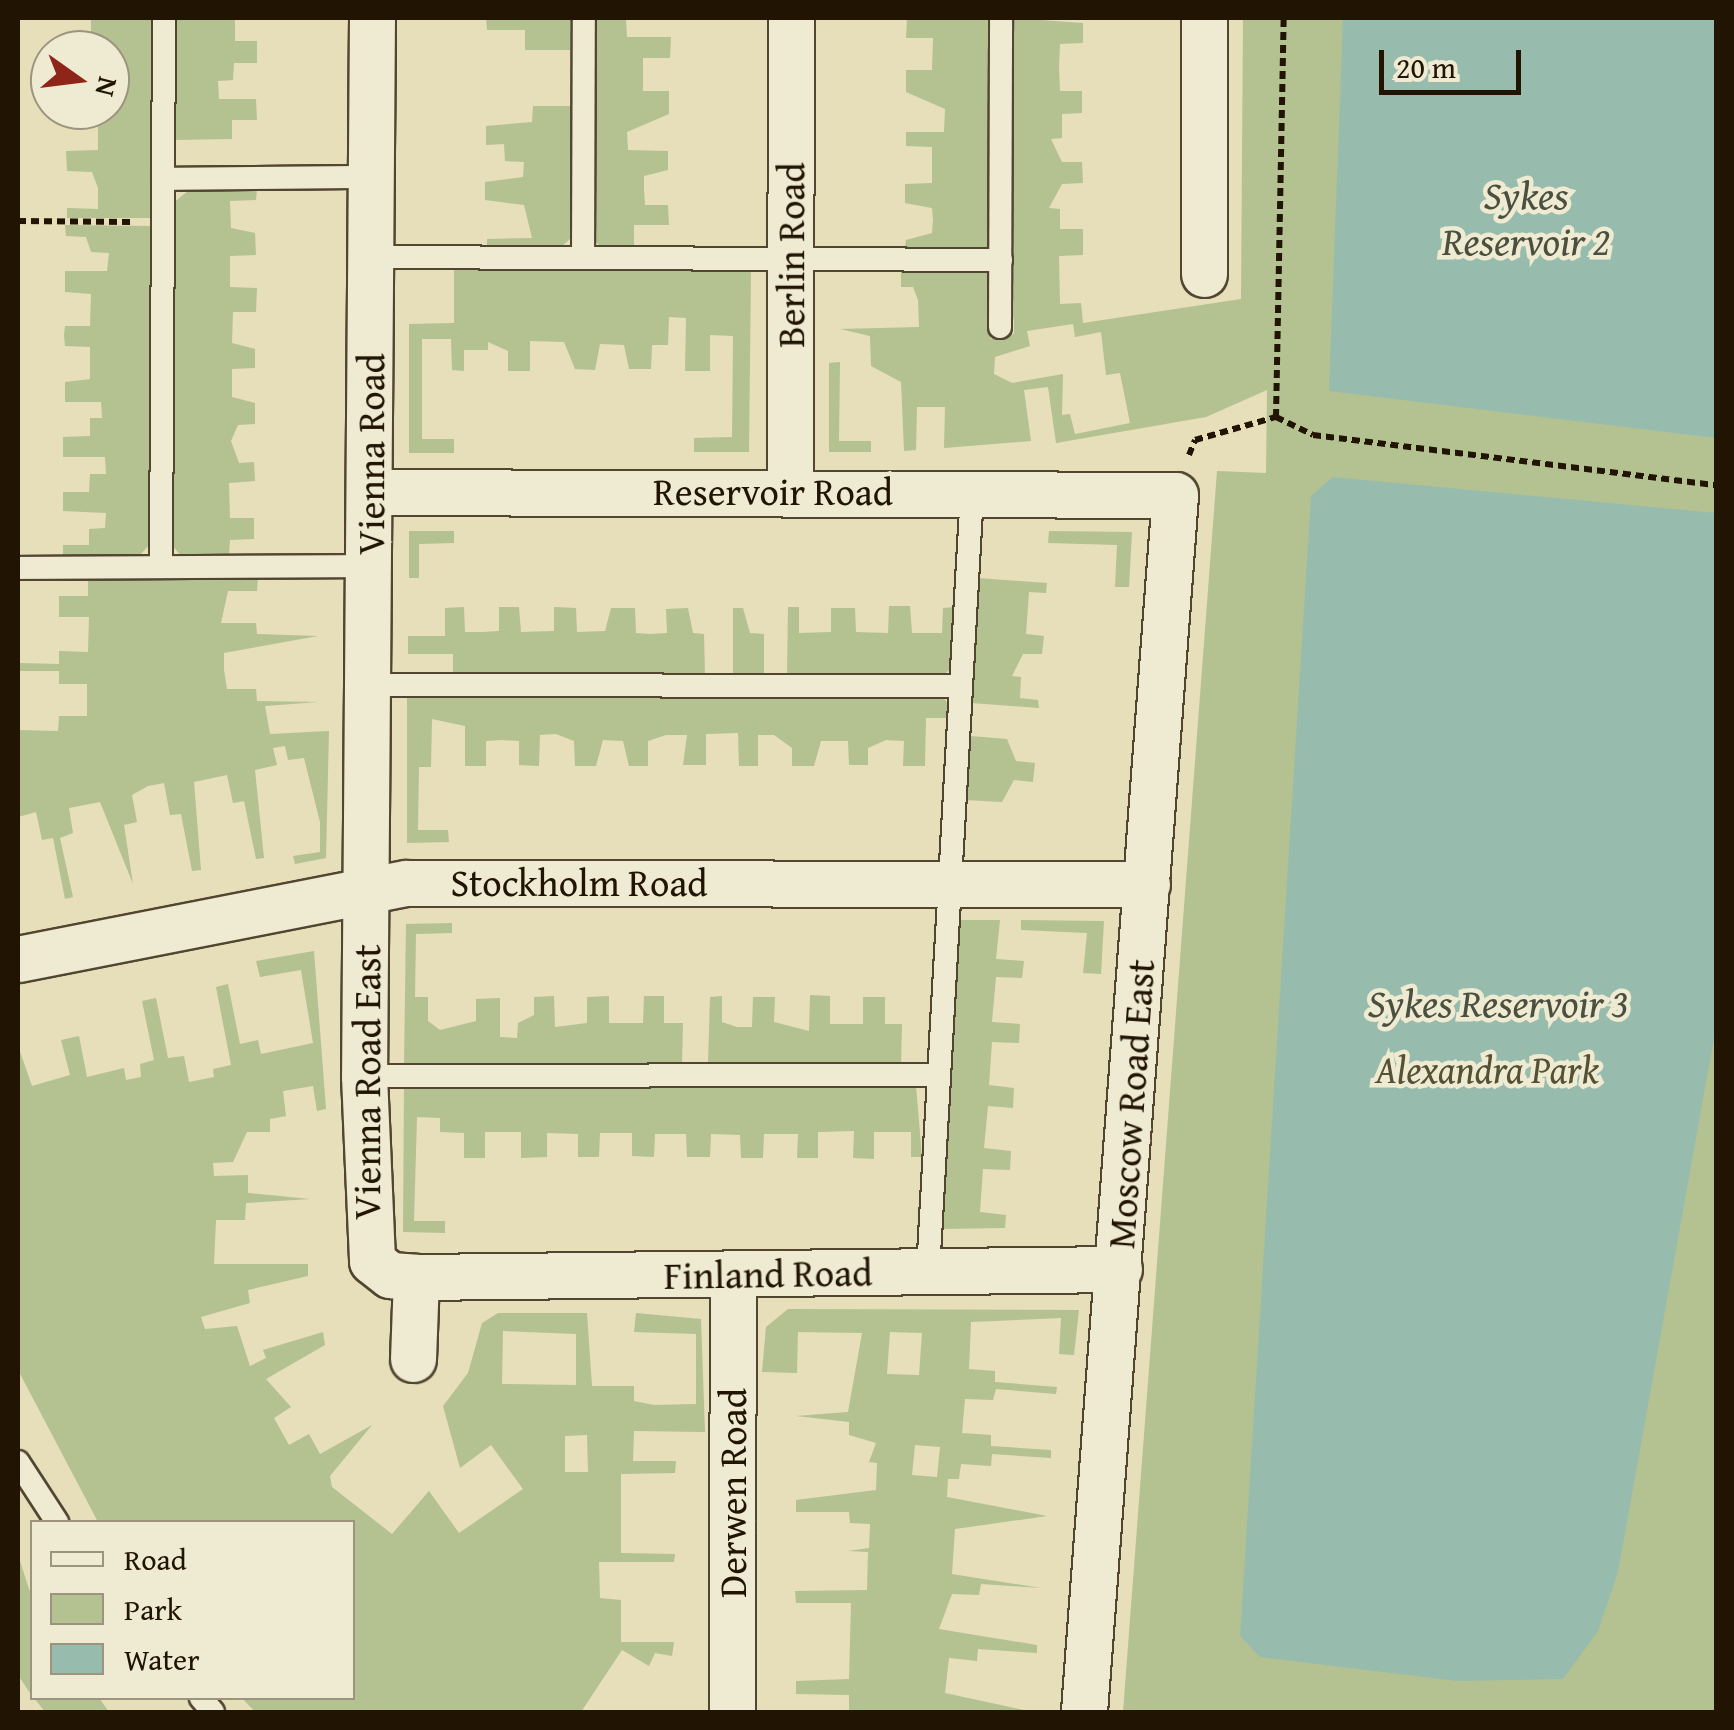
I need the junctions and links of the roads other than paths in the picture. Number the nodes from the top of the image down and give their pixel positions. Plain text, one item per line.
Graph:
1 (164, 18) edge
2 (372, 18) edge
3 (584, 18) edge
4 (792, 18) edge
5 (1001, 18) edge
6 (1204, 18) edge
7 (371, 177) junction
8 (163, 179) junction
9 (582, 256) junction
10 (372, 257) junction
11 (792, 257) junction
12 (1001, 260) junction
13 (1204, 274) dead end
14 (1000, 326) dead end
15 (371, 492) junction
16 (972, 492) junction
17 (790, 493) junction
18 (1175, 495) joint
19 (370, 566) junction
20 (161, 567) junction
21 (18, 568) edge
22 (368, 685) junction
23 (961, 686) junction
24 (949, 882) junction
25 (1147, 884) junction
26 (368, 891) junction
27 (18, 959) edge
28 (933, 1074) junction
29 (364, 1076) junction
30 (1119, 1270) junction
31 (928, 1272) junction
32 (397, 1274) junction
33 (733, 1274) junction
34 (413, 1359) dead end
35 (18, 1462) edge
36 (57, 1520) edge
37 (732, 1712) edge
38 (1084, 1712) edge

1 - 8 lane
2 - 7 street, Vienna Road
3 - 9 lane
4 - 11 street, Berlin Road
5 - 12 lane
6 - 13 street
7 - 8 lane
7 - 10 street, Vienna Road
8 - 20 lane
9 - 10 lane
9 - 11 lane
10 - 15 street, Vienna Road
11 - 12 lane
11 - 17 street, Berlin Road
12 - 14 lane
15 - 17 street, Reservoir Road
15 - 19 street, Vienna Road
16 - 17 street, Reservoir Road
16 - 18 street, Reservoir Road
16 - 23 lane
18 - 25 street, Moscow Road East
19 - 20 lane
19 - 22 street, Vienna Road
20 - 21 lane
22 - 23 lane
22 - 26 street, Vienna Road
23 - 24 lane
24 - 25 street, Stockholm Road
24 - 26 street, Stockholm Road
24 - 28 lane
25 - 30 street, Moscow Road East
26 - 27 street, Stockholm Road
26 - 29 street, Vienna Road East
28 - 29 lane
28 - 31 lane
29 - 32 street, Vienna Road East
30 - 31 street, Finland Road
30 - 38 street, Moscow Road East
31 - 33 street, Finland Road
32 - 33 street, Finland Road
32 - 34 street
33 - 37 street, Derwen Road
35 - 36 lane

